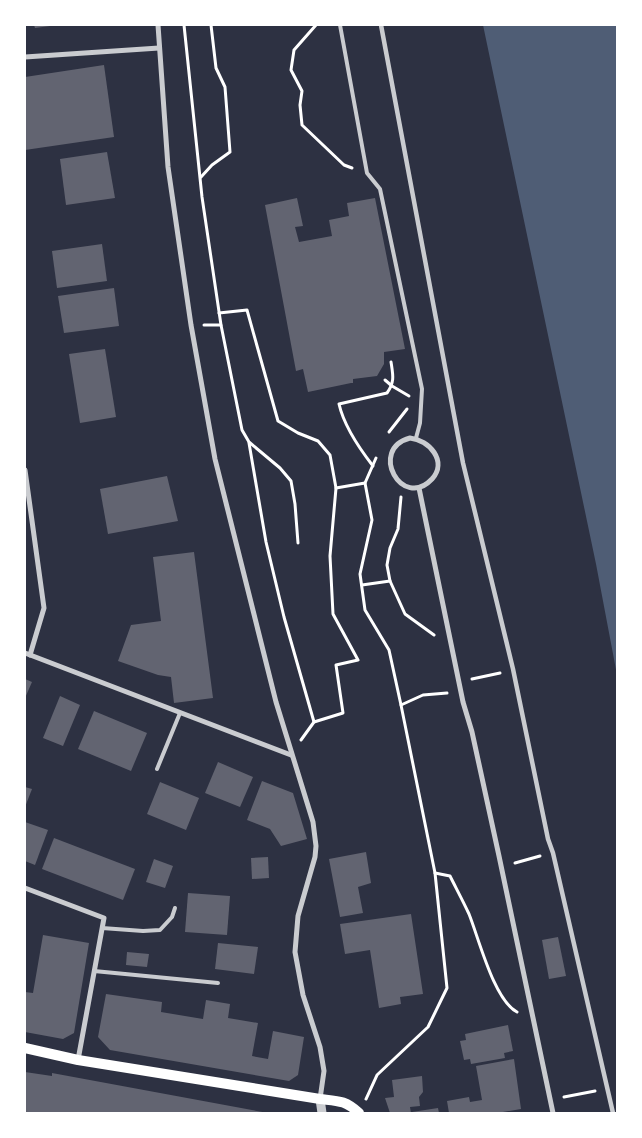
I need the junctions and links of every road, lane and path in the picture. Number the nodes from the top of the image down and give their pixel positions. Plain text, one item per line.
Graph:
1 (158, 25) edge
2 (184, 25) edge
3 (211, 25) edge
4 (316, 25) edge
5 (340, 25) edge
6 (381, 25) edge
7 (159, 48) junction
8 (25, 58) edge
9 (367, 173) junction
10 (201, 178) junction
11 (219, 313) junction
12 (391, 362) dead end
13 (385, 380) dead end
14 (392, 386) junction
15 (422, 389) junction
16 (414, 399) junction
17 (416, 438) junction
18 (384, 439) dead end
19 (249, 442) junction
20 (376, 457) dead end
21 (372, 466) junction
22 (25, 470) edge
23 (365, 482) junction
24 (402, 484) junction
25 (336, 488) junction
26 (419, 488) junction
27 (298, 543) dead end
28 (390, 581) junction
29 (362, 585) junction
30 (452, 648) junction
31 (28, 654) edge
32 (513, 669) junction
33 (459, 683) junction
34 (401, 705) junction
35 (180, 713) junction
36 (314, 722) junction
37 (291, 755) junction
38 (157, 769) dead end
39 (553, 853) junction
40 (501, 867) junction
41 (435, 874) junction
42 (25, 888) edge
43 (175, 908) dead end
44 (102, 928) junction
45 (94, 971) junction
46 (218, 983) dead end
47 (532, 1011) junction
48 (25, 1048) edge
49 (78, 1060) junction
50 (608, 1089) junction
51 (320, 1099) junction
52 (550, 1100) junction
53 (361, 1109) edge
54 (322, 1113) edge
55 (552, 1113) edge
56 (613, 1113) edge

1 - 7 street
2 - 10 path
3 - 10 path
4 - 9 path
5 - 9 lane
6 - 32 street
7 - 8 street
7 - 37 street
9 - 15 lane
10 - 11 path
11 - 19 path
11 - 25 path
12 - 14 path
13 - 14 path
14 - 16 path
14 - 21 path
15 - 16 path
15 - 17 lane
16 - 18 path
17 - 24 street
17 - 26 street
19 - 27 path
19 - 36 path
20 - 21 path
21 - 23 path
22 - 31 street
23 - 25 path
23 - 29 path
24 - 26 street
24 - 28 path
25 - 36 path
26 - 30 street
28 - 29 path
28 - 30 path
29 - 34 path
30 - 33 street
31 - 35 street
32 - 33 path
32 - 39 street
33 - 34 path
33 - 40 street
34 - 41 path
35 - 37 street
35 - 38 lane
36 - 37 path
37 - 51 street
39 - 40 path
39 - 50 street
40 - 47 street
41 - 47 path
41 - 53 path
42 - 44 street
43 - 44 lane
44 - 45 street
45 - 46 lane
45 - 49 street
47 - 52 street
48 - 49 main road
49 - 51 main road
50 - 52 path
50 - 56 street
51 - 53 main road
51 - 54 street
52 - 55 street

